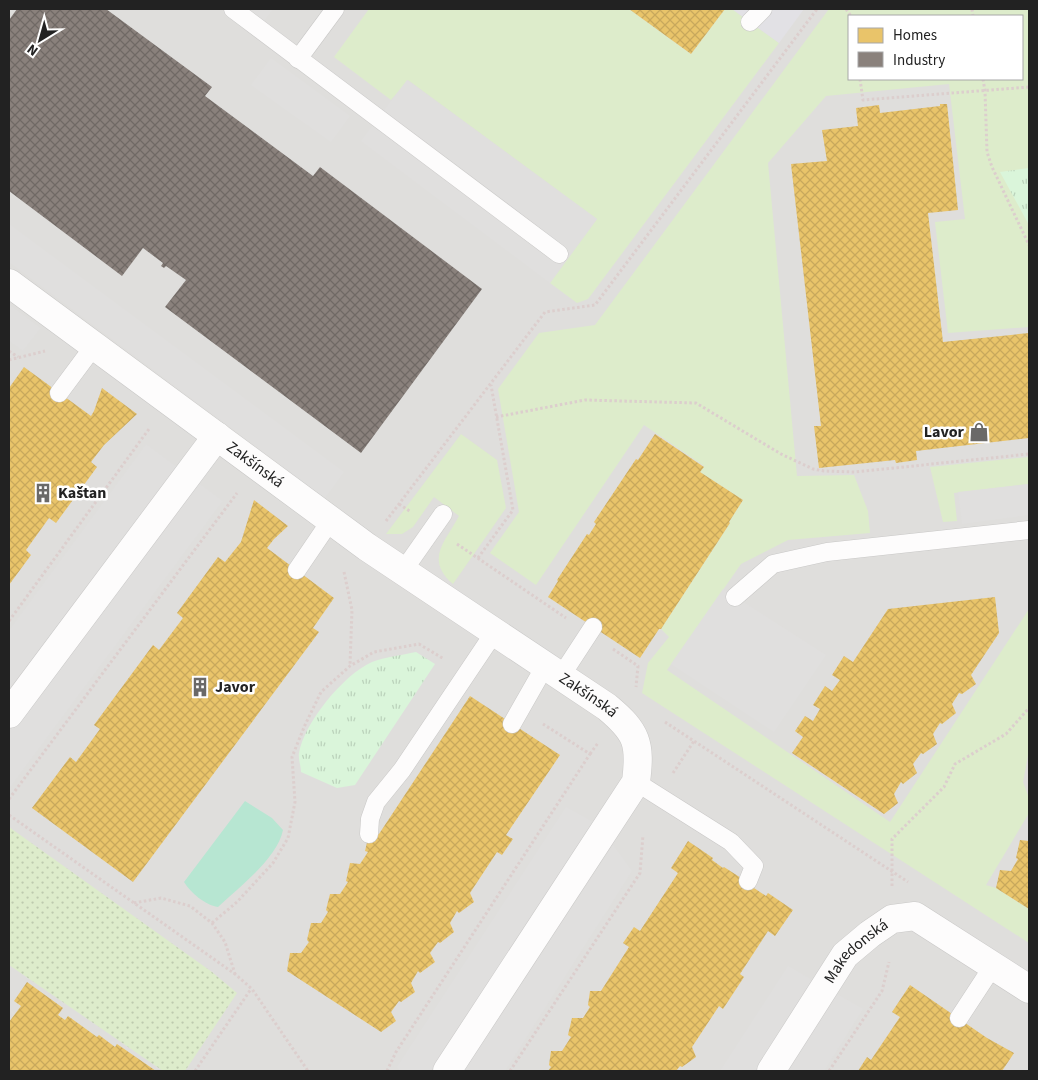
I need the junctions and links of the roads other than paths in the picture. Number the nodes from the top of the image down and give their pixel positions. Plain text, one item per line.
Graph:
1 (233, 9) edge
2 (336, 9) edge
3 (763, 9) edge
4 (750, 22) dead end
5 (298, 59) junction
6 (559, 254) dead end
7 (9, 283) edge
8 (94, 346) junction
9 (58, 393) dead end
10 (216, 436) junction
11 (332, 520) junction
12 (438, 521) road end
13 (1029, 530) edge
14 (296, 570) dead end
15 (403, 571) junction
16 (735, 597) dead end
17 (591, 630) road end
18 (494, 633) junction
19 (553, 671) junction
20 (9, 714) edge
21 (516, 717) road end
22 (636, 782) junction
23 (369, 834) dead end
24 (748, 881) dead end
25 (993, 966) junction
26 (1029, 989) edge
27 (959, 1018) dead end
28 (446, 1071) edge
29 (771, 1071) edge

1 - 5 lane
2 - 5 lane
3 - 4 lane
5 - 6 lane
7 - 8 street, Zakšínská
8 - 9 lane
8 - 10 street, Zakšínská
10 - 11 street, Zakšínská
10 - 20 street, Zakšínská
11 - 14 lane
11 - 15 street, Zakšínská
12 - 15 lane
13 - 16 lane
15 - 18 street, Zakšínská
17 - 19 lane
18 - 19 street, Zakšínská
18 - 23 lane
19 - 21 lane
19 - 22 street, Zakšínská
22 - 24 lane
22 - 28 street, Zakšínská
25 - 26 street, Makedonská
25 - 27 lane
25 - 29 street, Makedonská

